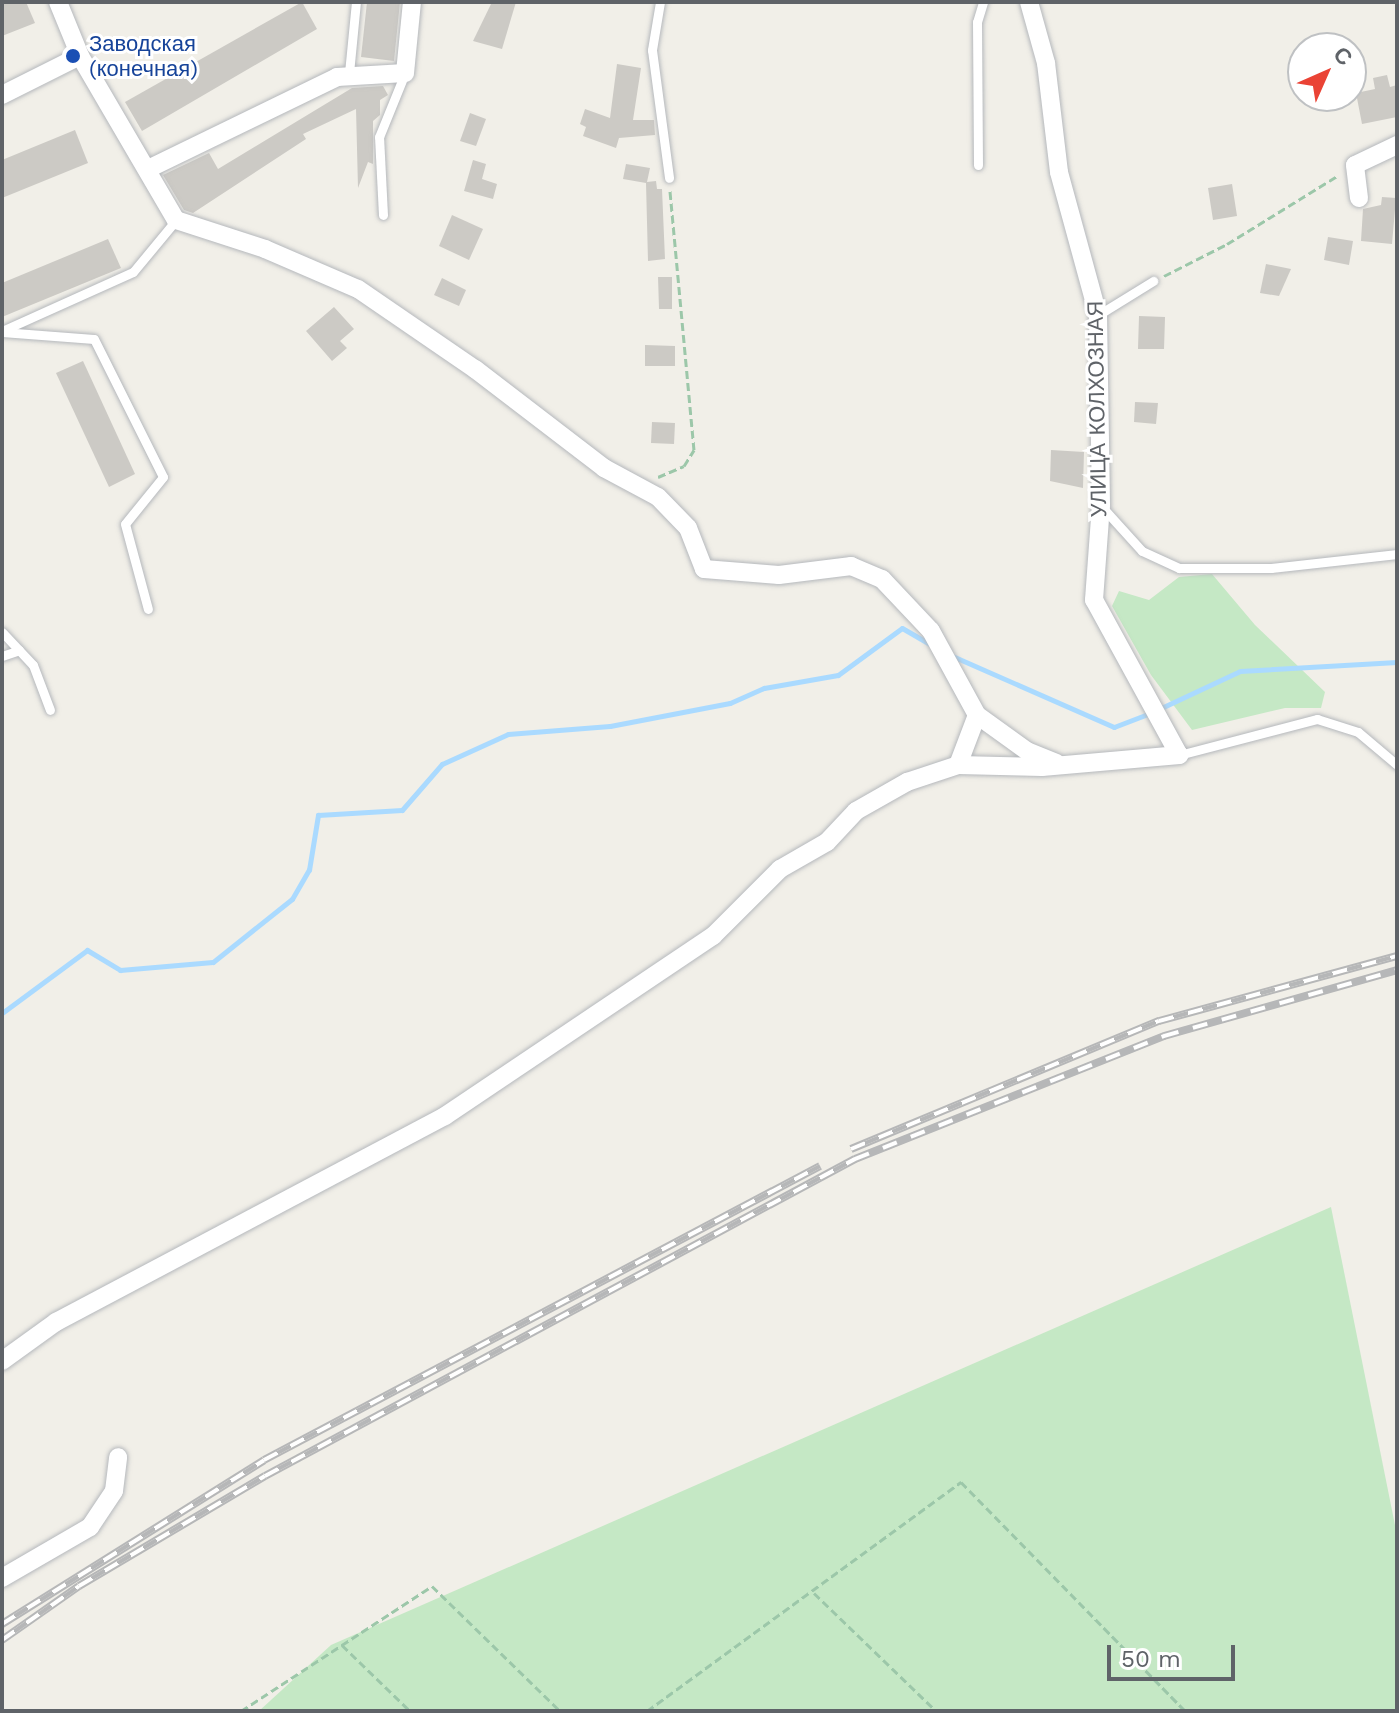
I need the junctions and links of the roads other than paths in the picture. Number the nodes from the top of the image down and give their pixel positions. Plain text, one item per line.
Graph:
1 (58, 2) edge
2 (356, 2) edge
3 (412, 2) edge
4 (660, 2) edge
5 (983, 2) edge
6 (1029, 2) edge
7 (80, 56) junction
8 (349, 73) junction
9 (405, 73) junction
10 (2, 95) edge
11 (1397, 145) edge
12 (978, 165) dead end
13 (150, 168) junction
14 (669, 178) road end
15 (1359, 198) dead end
16 (383, 215) dead end
17 (176, 220) junction
18 (1153, 281) road end
19 (1098, 315) junction
20 (2, 332) edge
21 (1101, 505) junction
22 (1397, 554) edge
23 (148, 609) dead end
24 (2, 632) edge
25 (19, 650) junction
26 (2, 656) edge
27 (50, 710) dead end
28 (977, 715) junction
29 (1179, 755) junction
30 (1060, 764) junction
31 (958, 765) junction
32 (1397, 765) edge
33 (2, 1361) edge
34 (118, 1457) dead end
35 (2, 1578) edge

1 - 7 street
2 - 8 lane
3 - 9 street
4 - 14 lane
5 - 12 lane
6 - 19 street, УЛИЦА КОЛХОЗНАЯ
7 - 10 street
7 - 13 street
8 - 9 street
8 - 13 street
9 - 16 lane
11 - 15 street
13 - 17 street
17 - 20 lane
17 - 28 street
18 - 19 lane
19 - 21 street, УЛИЦА КОЛХОЗНАЯ
20 - 23 lane
21 - 22 lane
21 - 29 street, УЛИЦА КОЛХОЗНАЯ
24 - 25 lane
25 - 26 lane
25 - 27 lane
28 - 30 street
28 - 31 street
29 - 30 street
29 - 32 lane
30 - 31 street
31 - 33 street
34 - 35 street

